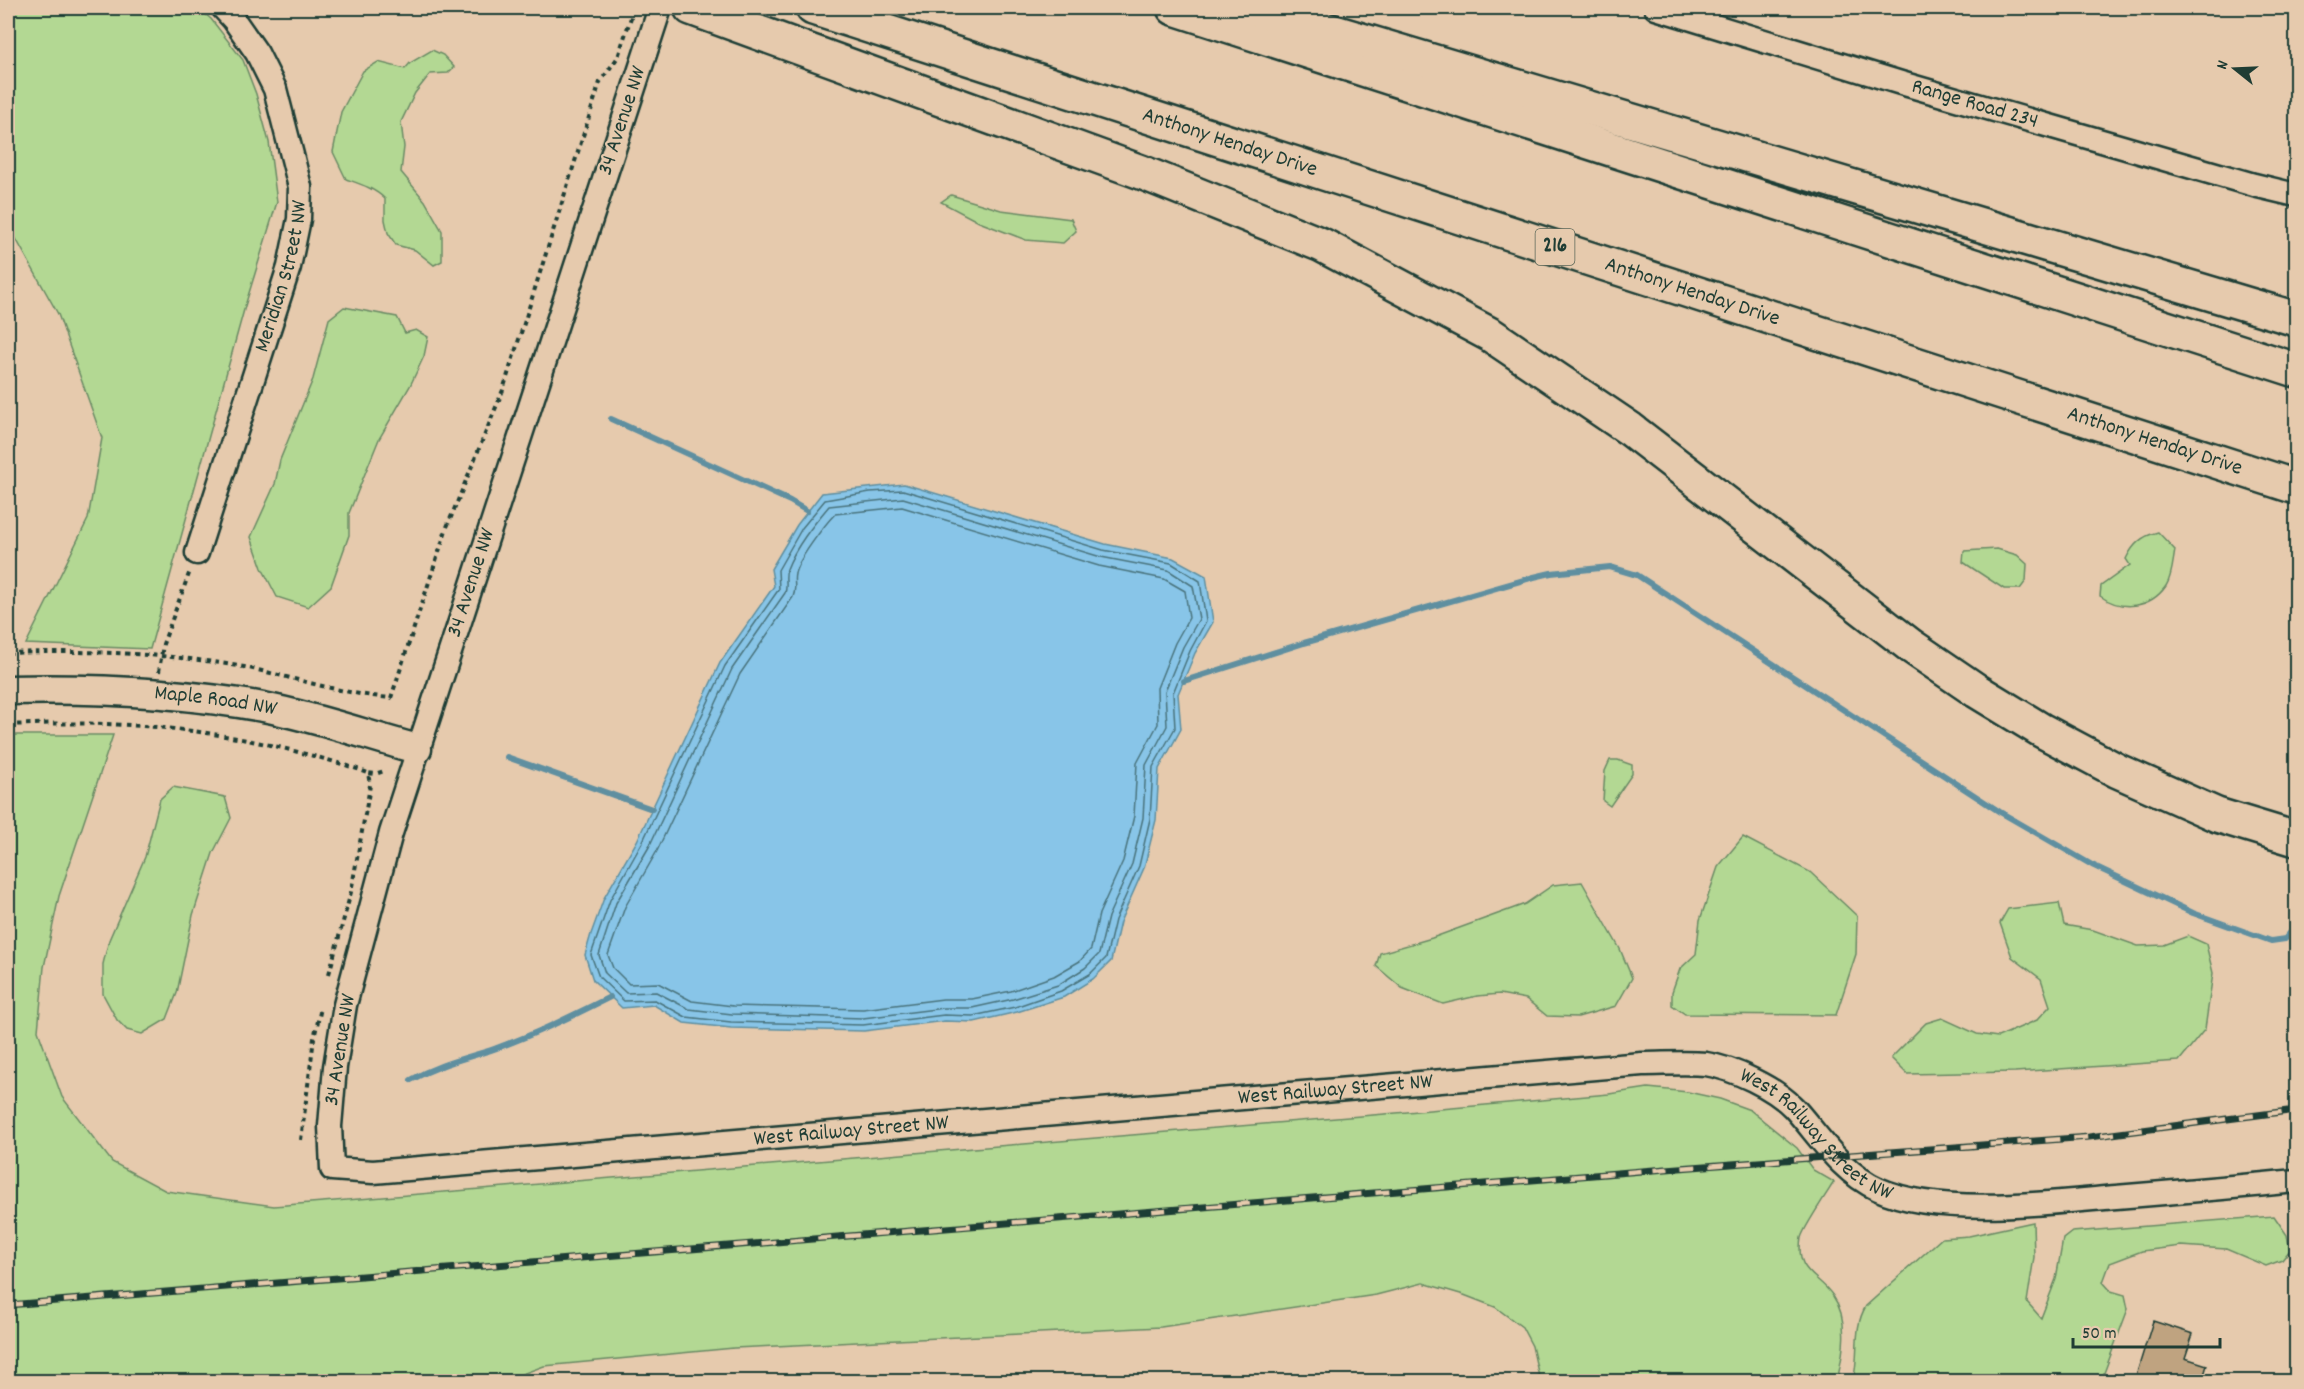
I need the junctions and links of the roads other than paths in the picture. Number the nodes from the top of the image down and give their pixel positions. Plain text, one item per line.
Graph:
1 (223, 8) edge
2 (660, 8) edge
3 (690, 8) edge
4 (813, 8) edge
5 (1174, 8) edge
6 (1254, 8) edge
7 (1656, 8) edge
8 (2296, 195) edge
9 (2296, 319) edge
10 (2296, 370) edge
11 (2296, 487) edge
12 (197, 553) road end
13 (8, 690) edge
14 (417, 749) junction
15 (2296, 840) edge
16 (332, 1169) joint
17 (2296, 1181) edge

1 - 12 street, Meridian Street NW
2 - 14 street, 34 Avenue NW
3 - 15 highway
4 - 11 highway, Anthony Henday Drive / 216
5 - 10 highway
6 - 9 highway
7 - 8 street, Range Road 234
13 - 14 street, Maple Road NW
14 - 16 street, 34 Avenue NW
16 - 17 street, West Railway Street NW

